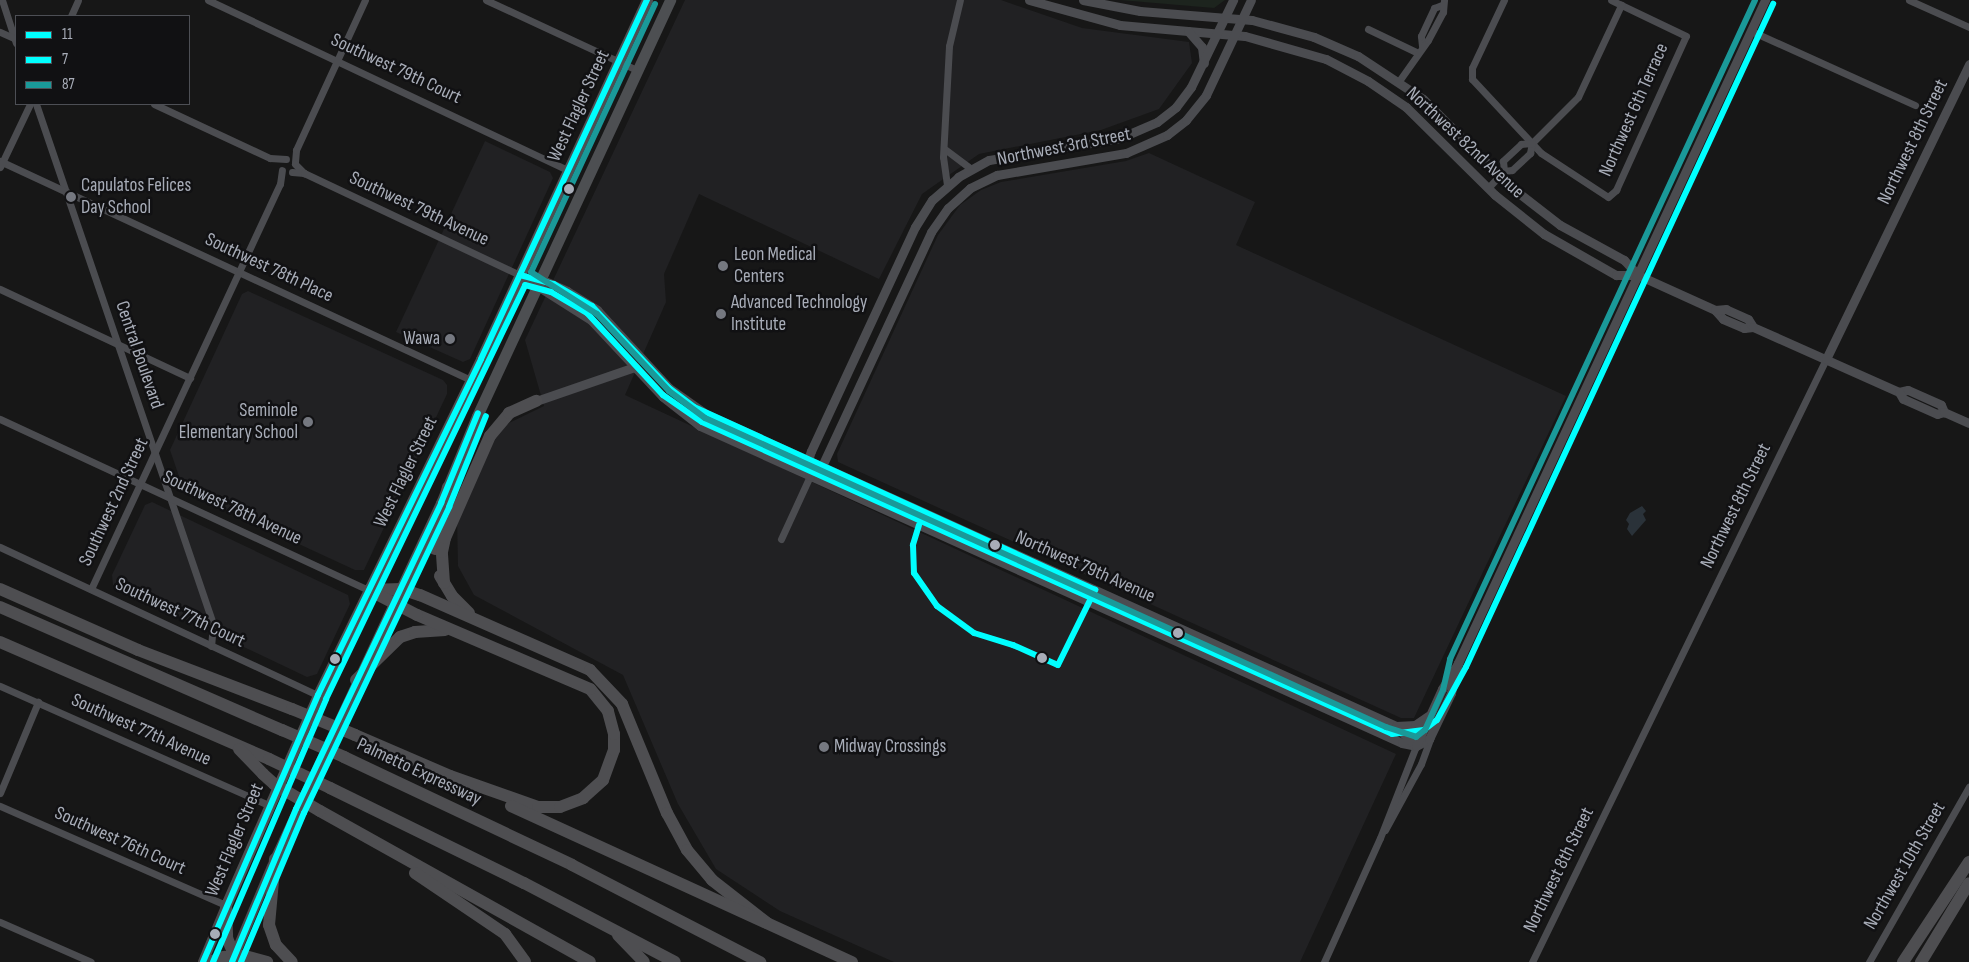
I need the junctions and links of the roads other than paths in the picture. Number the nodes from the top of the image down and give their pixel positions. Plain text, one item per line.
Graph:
1 (2, 0) edge
2 (78, 0) edge
3 (208, 0) edge
4 (365, 0) edge
5 (486, 0) edge
6 (647, 0) edge
7 (670, 0) edge
8 (960, 0) edge
9 (1029, 0) edge
10 (1083, 0) edge
11 (1233, 0) edge
12 (1251, 0) edge
13 (1504, 0) edge
14 (1611, 0) edge
15 (1765, 0) edge
16 (1909, 0) edge
17 (1443, 2) edge
18 (1621, 5) junction
19 (71, 15) edge
20 (1225, 17) junction
21 (1242, 18) junction
22 (1969, 27) edge
23 (1368, 29) dead end
24 (1188, 31) junction
25 (1751, 31) junction
26 (0, 32) edge
27 (1218, 32) junction
28 (1235, 34) junction
29 (15, 38) edge
30 (15, 40) edge
31 (1420, 49) junction
32 (337, 60) junction
33 (619, 62) junction
34 (1204, 64) junction
35 (1969, 64) edge
36 (637, 70) junction
37 (1399, 82) junction
38 (30, 105) edge
39 (36, 105) edge
40 (156, 105) edge
41 (1915, 105) dead end
42 (1532, 143) junction
43 (946, 150) junction
44 (270, 158) junction
45 (291, 161) junction
46 (1, 163) edge
47 (282, 168) junction
48 (971, 168) junction
49 (568, 170) junction
50 (291, 173) junction
51 (304, 173) junction
52 (1501, 174) junction
53 (280, 184) junction
54 (947, 185) junction
55 (1488, 188) junction
56 (67, 191) junction
57 (239, 272) junction
58 (520, 274) junction
59 (1638, 275) junction
60 (539, 282) junction
61 (0, 289) edge
62 (118, 345) junction
63 (631, 346) junction
64 (625, 355) junction
65 (1826, 359) junction
66 (635, 367) junction
67 (190, 378) junction
68 (471, 380) junction
69 (536, 401) joint
70 (0, 418) edge
71 (1969, 423) edge
72 (155, 451) junction
73 (808, 460) junction
74 (822, 466) junction
75 (810, 476) junction
76 (140, 484) junction
77 (448, 487) junction
78 (172, 499) junction
79 (781, 538) dead end
80 (0, 547) edge
81 (444, 583) junction
82 (0, 589) edge
83 (92, 589) junction
84 (401, 589) junction
85 (369, 590) junction
86 (1095, 590) junction
87 (1088, 602) junction
88 (394, 604) junction
89 (0, 607) edge
90 (477, 619) junction
91 (450, 630) junction
92 (0, 642) edge
93 (211, 646) junction
94 (1458, 664) junction
95 (356, 680) junction
96 (0, 686) edge
97 (318, 696) junction
98 (1437, 700) junction
99 (38, 702) junction
100 (1430, 715) junction
101 (1439, 719) junction
102 (1396, 726) junction
103 (1432, 735) junction
104 (236, 745) junction
105 (1416, 746) junction
106 (450, 776) junction
107 (1969, 787) edge
108 (0, 793) edge
109 (268, 805) junction
110 (0, 806) edge
111 (1380, 838) junction
112 (383, 846) junction
113 (275, 859) junction
114 (1969, 862) edge
115 (1969, 883) edge
116 (226, 905) junction
117 (0, 922) edge
118 (767, 923) junction
119 (610, 926) junction
120 (234, 960) edge
121 (91, 962) edge
122 (203, 962) edge
123 (210, 962) edge
124 (267, 962) edge
125 (292, 962) edge
126 (524, 962) edge
127 (590, 962) edge
128 (644, 962) edge
129 (674, 962) edge
130 (760, 962) edge
131 (852, 962) edge
132 (1324, 962) edge
133 (1532, 962) edge
134 (1869, 962) edge
135 (1903, 962) edge
136 (1921, 962) edge

1 - 29 street
2 - 19 street
3 - 32 street, Southwest 79th Court
4 - 32 street
5 - 33 street
6 - 33 main road, West Flagler Street
7 - 36 main road, West Flagler Street
8 - 43 street
9 - 24 street, Northwest 82nd Avenue
10 - 20 street, Northwest 82nd Avenue
11 - 20 street, Northwest 3rd Street
12 - 21 street, Northwest 3rd Street
13 - 42 street
14 - 18 street
15 - 25 street
16 - 22 street
17 - 31 street
18 - 42 street
18 - 42 street, Northwest 6th Terrace
20 - 21 street, Northwest 82nd Avenue
20 - 27 street, Northwest 3rd Street
21 - 28 street, Northwest 3rd Street
21 - 37 street, Northwest 82nd Avenue
23 - 31 street
24 - 27 street, Northwest 82nd Avenue
24 - 34 street
25 - 41 street
25 - 59 street
26 - 30 street
27 - 28 street, Northwest 82nd Avenue
27 - 34 street, Northwest 3rd Street
28 - 55 street, Northwest 82nd Avenue
28 - 74 street, Northwest 3rd Street
31 - 37 street
32 - 45 street
32 - 49 street, Southwest 79th Court
33 - 36 street
33 - 49 main road, West Flagler Street
34 - 48 street, Northwest 3rd Street
35 - 65 street, Northwest 8th Street
36 - 60 main road, West Flagler Street
37 - 52 street, Northwest 82nd Avenue
38 - 46 street
39 - 56 street, Central Boulevard
40 - 44 street, Southwest 79th Avenue
42 - 52 street
42 - 52 street
43 - 48 street
43 - 54 street
44 - 45 street, Southwest 79th Avenue
44 - 47 street, Southwest 79th Avenue
45 - 47 street
45 - 50 street
45 - 51 street, Southwest 79th Avenue
46 - 56 street, Southwest 78th Place
47 - 50 street, Southwest 79th Avenue
47 - 53 street, Southwest 2nd Street
48 - 54 street, Northwest 3rd Street
49 - 58 main road, West Flagler Street
50 - 51 street, Southwest 79th Avenue
50 - 53 street, Southwest 2nd Street
51 - 58 street, Southwest 79th Avenue
52 - 55 street
52 - 59 street, Northwest 82nd Avenue
53 - 57 street, Southwest 2nd Street
54 - 73 street, Northwest 3rd Street
55 - 59 street, Northwest 82nd Avenue
56 - 57 street, Southwest 78th Place
56 - 62 street, Central Boulevard
57 - 67 street, Southwest 2nd Street
57 - 68 street, Southwest 78th Place
58 - 60 street, Northwest 79th Avenue
58 - 68 main road, West Flagler Street
59 - 65 street, Northwest 82nd Avenue
59 - 94 street
60 - 63 street, Northwest 79th Avenue
60 - 64 street, Northwest 79th Avenue
60 - 77 main road, West Flagler Street
61 - 62 street
62 - 67 street
62 - 72 street, Central Boulevard
63 - 64 street
63 - 73 street, Northwest 79th Avenue
64 - 66 street, Northwest 79th Avenue
65 - 71 street, Northwest 82nd Avenue
65 - 133 street, Northwest 8th Street
66 - 69 street
66 - 75 street, Northwest 79th Avenue
67 - 72 street, Southwest 2nd Street
68 - 85 main road, West Flagler Street
69 - 81 highway
70 - 76 street, Southwest 78th Avenue
72 - 76 street, Southwest 2nd Street
72 - 78 street, Central Boulevard
73 - 74 street, Northwest 79th Avenue
73 - 75 street
74 - 75 street
74 - 86 street, Northwest 79th Avenue
75 - 79 street
75 - 87 street, Northwest 79th Avenue
76 - 78 street, Southwest 78th Avenue
76 - 83 street, Southwest 2nd Street
77 - 81 highway
77 - 84 main road, West Flagler Street
78 - 85 street, Southwest 78th Avenue
78 - 93 street, Central Boulevard
80 - 83 street, Southwest 77th Court
81 - 90 highway
82 - 106 highway, bridge
83 - 93 street, Southwest 77th Court
84 - 85 highway
84 - 88 main road, West Flagler Street
84 - 90 highway
85 - 88 highway
85 - 97 main road, West Flagler Street
86 - 87 street
86 - 102 street, Northwest 79th Avenue
87 - 105 street, Northwest 79th Avenue
88 - 91 highway
88 - 95 main road, West Flagler Street
89 - 130 highway, Palmetto Expressway, bridge
90 - 118 highway
91 - 95 highway
91 - 106 highway
92 - 104 highway
93 - 97 street, Southwest 77th Court
94 - 98 street
94 - 101 street
95 - 113 main road, West Flagler Street
96 - 99 street, Southwest 77th Avenue
97 - 109 main road, West Flagler Street
98 - 100 street
98 - 101 street
99 - 108 street
99 - 109 street, Southwest 77th Avenue
100 - 102 street
100 - 105 street
101 - 103 street
102 - 105 street, Northwest 79th Avenue
103 - 105 street
103 - 111 street
104 - 112 highway, bridge
104 - 119 highway, bridge
105 - 111 street
106 - 118 highway
107 - 134 street, Northwest 10th Street
109 - 116 main road, West Flagler Street
110 - 116 street, Southwest 76th Court
111 - 132 street
112 - 126 highway
112 - 127 highway
113 - 120 main road, West Flagler Street
113 - 125 highway
114 - 135 highway
115 - 136 highway
116 - 120 highway
116 - 122 main road, West Flagler Street
117 - 121 street
118 - 131 highway
119 - 128 highway
119 - 129 highway
120 - 123 highway
120 - 124 highway

